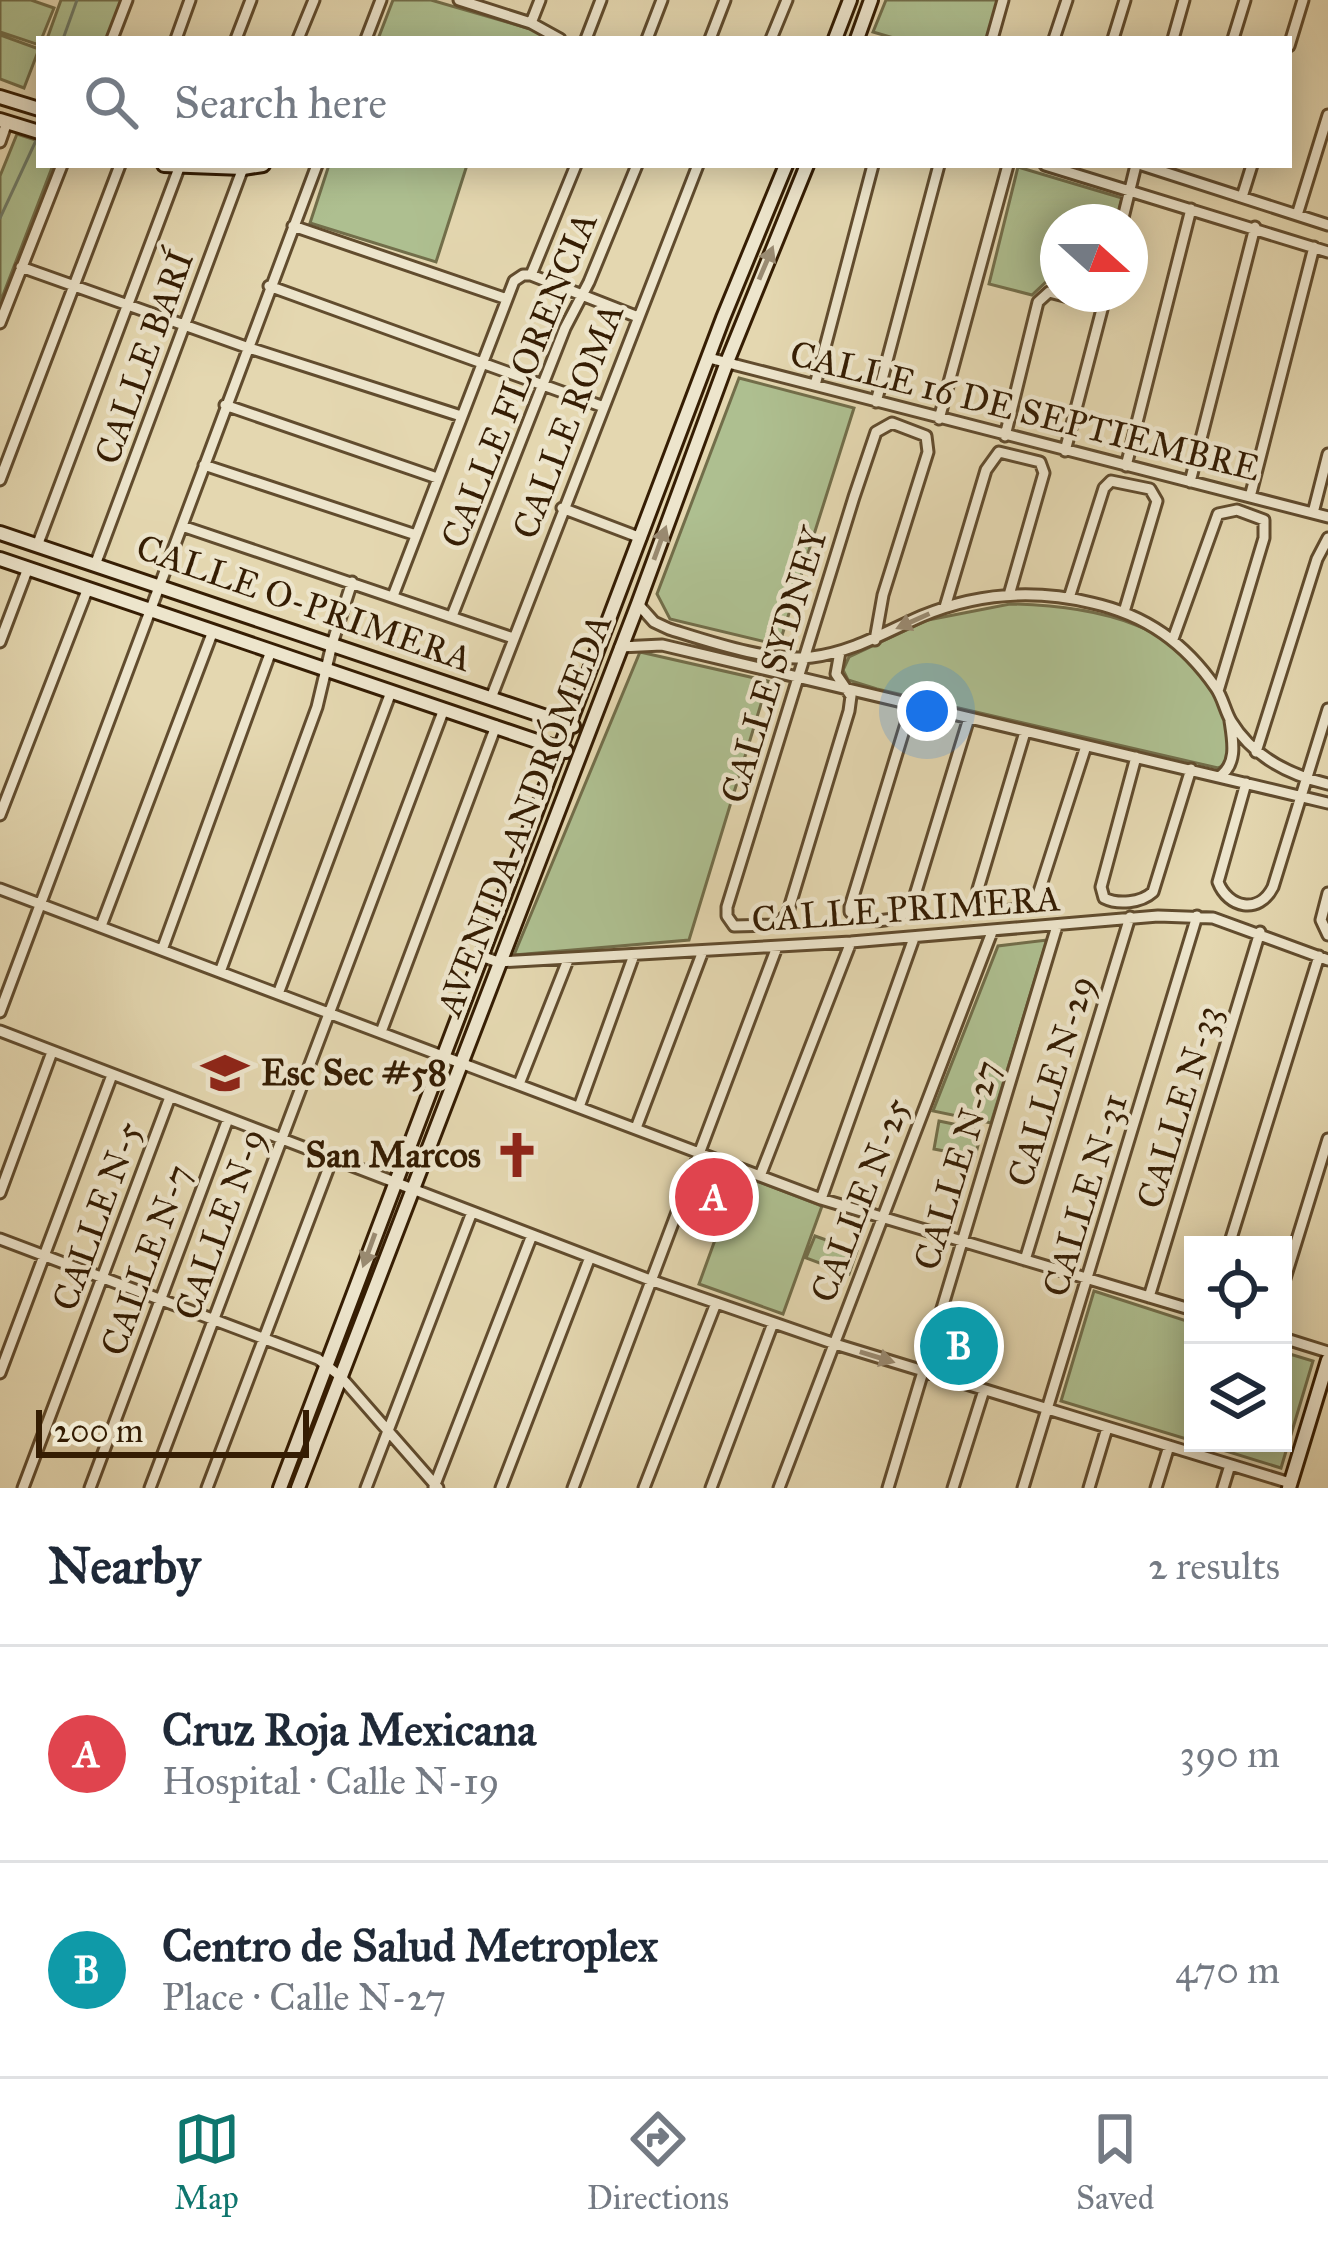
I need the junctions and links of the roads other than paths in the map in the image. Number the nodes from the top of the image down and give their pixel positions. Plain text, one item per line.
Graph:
1 (128, 0) edge
2 (190, 0) edge
3 (251, 0) edge
4 (314, 0) edge
5 (381, 0) edge
6 (459, 0) edge
7 (540, 0) edge
8 (601, 0) edge
9 (662, 0) edge
10 (725, 0) edge
11 (787, 0) edge
12 (850, 0) edge
13 (872, 0) edge
14 (1003, 0) edge
15 (1067, 0) edge
16 (1125, 0) edge
17 (1184, 0) edge
18 (1245, 0) edge
19 (1304, 0) edge
20 (531, 22) junction
21 (113, 36) edge
22 (177, 36) edge
23 (237, 36) edge
24 (299, 36) edge
25 (367, 36) edge
26 (555, 36) edge
27 (587, 36) edge
28 (648, 36) edge
29 (711, 36) edge
30 (773, 36) edge
31 (836, 36) edge
32 (858, 36) edge
33 (993, 36) edge
34 (1055, 36) edge
35 (1114, 36) edge
36 (1174, 36) edge
37 (1234, 36) edge
38 (1292, 37) edge
39 (0, 98) edge
40 (33, 107) edge
41 (1328, 115) edge
42 (9, 123) edge
43 (0, 142) edge
44 (61, 168) edge
45 (119, 168) edge
46 (179, 168) joint
47 (243, 168) joint
48 (316, 168) edge
49 (575, 168) edge
50 (636, 168) edge
51 (697, 168) edge
52 (785, 168) edge
53 (806, 168) edge
54 (872, 168) edge
55 (938, 168) edge
56 (1007, 168) edge
57 (1055, 168) edge
58 (1138, 168) edge
59 (1149, 168) edge
60 (1193, 168) edge
61 (1251, 168) edge
62 (1190, 180) junction
63 (1129, 190) junction
64 (1242, 196) junction
65 (1126, 204) edge
66 (1192, 209) junction
67 (1297, 214) junction
68 (292, 226) junction
69 (1328, 226) edge
70 (1255, 227) junction
71 (1314, 248) junction
72 (1328, 252) edge
73 (21, 267) junction
74 (531, 275) junction
75 (74, 286) junction
76 (269, 286) junction
77 (583, 296) junction
78 (507, 298) junction
79 (1040, 300) edge
80 (129, 305) junction
81 (1101, 312) edge
82 (638, 317) junction
83 (0, 322) edge
84 (184, 325) junction
85 (247, 347) junction
86 (710, 358) junction
87 (484, 361) junction
88 (727, 362) junction
89 (543, 383) junction
90 (815, 386) junction
91 (876, 402) junction
92 (225, 405) junction
93 (601, 406) junction
94 (461, 416) junction
95 (939, 418) junction
96 (1005, 436) junction
97 (1065, 451) junction
98 (1328, 454) edge
99 (204, 465) junction
100 (1126, 466) junction
101 (437, 478) junction
102 (0, 480) edge
103 (1190, 482) junction
104 (1250, 497) junction
105 (562, 508) junction
106 (1312, 513) junction
107 (1328, 517) edge
108 (182, 526) junction
109 (0, 533) edge
110 (416, 536) junction
111 (641, 538) junction
112 (1328, 538) edge
113 (37, 546) junction
114 (0, 559) edge
115 (95, 565) junction
116 (28, 568) junction
117 (352, 582) junction
118 (160, 587) junction
119 (88, 588) junction
120 (1009, 595) junction
121 (393, 596) junction
122 (1069, 598) junction
123 (638, 604) junction
124 (945, 607) junction
125 (152, 610) junction
126 (1124, 612) junction
127 (452, 616) junction
128 (213, 631) junction
129 (513, 638) junction
130 (1173, 638) junction
131 (875, 640) junction
132 (0, 642) edge
133 (332, 644) junction
134 (620, 646) junction
135 (749, 650) junction
136 (271, 651) junction
137 (840, 652) junction
138 (806, 658) junction
139 (746, 665) junction
140 (326, 670) junction
141 (800, 678) junction
142 (848, 689) junction
143 (1219, 691) junction
144 (391, 692) junction
145 (491, 698) junction
146 (912, 704) junction
147 (444, 709) junction
148 (1328, 709) edge
149 (969, 718) junction
150 (1230, 721) junction
151 (570, 725) junction
152 (496, 726) junction
153 (588, 731) junction
154 (1025, 732) junction
155 (1086, 746) junction
156 (561, 749) junction
157 (1256, 752) junction
158 (578, 755) junction
159 (1136, 757) junction
160 (1191, 769) junction
161 (1219, 777) junction
162 (1306, 778) junction
163 (1246, 783) junction
164 (1328, 784) edge
165 (1301, 796) junction
166 (1328, 803) edge
167 (0, 815) edge
168 (0, 889) edge
169 (1328, 893) edge
170 (40, 903) junction
171 (1197, 916) junction
172 (1130, 917) junction
173 (101, 926) junction
174 (1057, 926) junction
175 (992, 932) junction
176 (1260, 932) junction
177 (1328, 934) edge
178 (914, 938) junction
179 (851, 942) junction
180 (777, 947) junction
181 (162, 950) junction
182 (703, 951) junction
183 (634, 955) junction
184 (481, 956) junction
185 (1324, 958) edge
186 (568, 959) junction
187 (498, 962) junction
188 (220, 972) junction
189 (278, 994) junction
190 (0, 1012) edge
191 (328, 1012) junction
192 (0, 1031) edge
193 (381, 1032) junction
194 (52, 1052) junction
195 (444, 1056) junction
196 (460, 1062) junction
197 (112, 1075) junction
198 (519, 1084) junction
199 (170, 1097) junction
200 (579, 1107) junction
201 (228, 1119) junction
202 (637, 1129) junction
203 (281, 1139) junction
204 (1328, 1139) edge
205 (698, 1153) junction
206 (332, 1159) junction
207 (760, 1176) junction
208 (394, 1183) junction
209 (411, 1189) junction
210 (0, 1193) edge
211 (821, 1199) junction
212 (472, 1212) junction
213 (881, 1220) junction
214 (532, 1235) junction
215 (1232, 1236) edge
216 (0, 1239) edge
217 (962, 1243) junction
218 (44, 1256) junction
219 (1292, 1256) edge
220 (590, 1257) junction
221 (1025, 1260) junction
222 (104, 1277) junction
223 (1088, 1279) junction
224 (650, 1280) junction
225 (1149, 1297) junction
226 (160, 1300) junction
227 (716, 1303) junction
228 (1184, 1307) edge
229 (214, 1319) junction
230 (773, 1323) junction
231 (265, 1339) junction
232 (1292, 1342) edge
233 (835, 1344) junction
234 (1328, 1356) edge
235 (326, 1364) junction
236 (923, 1371) junction
237 (0, 1373) edge
238 (340, 1376) junction
239 (984, 1390) junction
240 (1047, 1410) junction
241 (1107, 1428) junction
242 (387, 1432) junction
243 (1169, 1447) junction
244 (1230, 1465) junction
245 (1290, 1485) edge
246 (435, 1487) edge
247 (783, 1487) edge
248 (23, 1488) edge
249 (90, 1488) edge
250 (150, 1488) edge
251 (207, 1488) edge
252 (280, 1488) edge
253 (298, 1488) edge
254 (366, 1488) edge
255 (501, 1488) edge
256 (573, 1488) edge
257 (644, 1488) edge
258 (711, 1488) edge
259 (888, 1488) edge
260 (953, 1488) edge
261 (1022, 1488) edge
262 (1089, 1488) edge
263 (1156, 1488) edge
264 (1223, 1488) edge

1 - 21 street
2 - 22 street
3 - 23 street
4 - 24 street
5 - 25 street
6 - 20 street
7 - 20 street
8 - 27 street
9 - 28 street
10 - 29 street
11 - 30 street
12 - 31 street
13 - 32 street
14 - 33 street
15 - 34 street
16 - 35 street
17 - 36 street
18 - 37 street
19 - 38 street
20 - 26 street
39 - 40 street
41 - 67 street
42 - 43 street
44 - 73 street
45 - 75 street
46 - 47 street
46 - 80 street
47 - 84 street, CALLE BARÍ
48 - 68 street
49 - 74 street
50 - 77 street, CALLE FLORENCIA
51 - 82 street, CALLE ROMA
52 - 86 street, AVENIDA ANDRÓMEDA
88 -> 53 street, AVENIDA ANDRÓMEDA
54 - 90 street
55 - 91 street
56 - 95 street
57 - 63 street
58 - 63 street
59 - 62 street
60 - 62 street
61 - 64 street
62 - 64 street
63 - 65 street
63 - 66 street
64 - 67 street
66 - 70 street
66 - 100 street
67 - 69 street
68 - 76 street
68 - 78 street
70 - 71 street
70 - 103 street
71 - 72 street
71 - 104 street
73 - 75 street
73 - 83 street
74 - 77 street
74 - 78 street
75 - 80 street
75 - 102 street
76 - 85 street
76 - 87 street
77 - 82 street
77 - 89 street, CALLE FLORENCIA
78 - 87 street
79 - 96 street
80 - 84 street
80 - 113 street
81 - 97 street
82 - 93 street, CALLE ROMA
84 - 85 street
84 - 115 street, CALLE BARÍ
85 - 92 street
85 - 94 street
86 - 88 street, CALLE 16 DE SEPTIEMBRE
86 - 111 street, AVENIDA ANDRÓMEDA
87 - 89 street
87 - 94 street
88 - 90 street, CALLE 16 DE SEPTIEMBRE
123 -> 88 street, AVENIDA ANDRÓMEDA
89 - 93 street
89 - 127 street, CALLE FLORENCIA
90 - 91 street, CALLE 16 DE SEPTIEMBRE
91 - 95 street, CALLE 16 DE SEPTIEMBRE
92 - 99 street
92 - 101 street
93 - 105 street, CALLE ROMA
94 - 101 street
95 - 96 street, CALLE 16 DE SEPTIEMBRE
96 - 97 street, CALLE 16 DE SEPTIEMBRE
97 - 100 street, CALLE 16 DE SEPTIEMBRE
98 - 106 street
99 - 108 street
99 - 110 street
100 - 103 street, CALLE 16 DE SEPTIEMBRE
101 - 110 street
103 - 104 street, CALLE 16 DE SEPTIEMBRE
104 - 106 street, CALLE 16 DE SEPTIEMBRE
105 - 111 street
105 - 129 street, CALLE ROMA
106 - 107 street, CALLE 16 DE SEPTIEMBRE
108 - 117 street
108 - 118 street
109 - 113 street, CALLE O-PRIMERA
110 - 121 street
111 - 151 street, AVENIDA ANDRÓMEDA
112 - 157 street
113 - 115 street, CALLE O-PRIMERA
114 - 116 street, CALLE O-PRIMERA
115 - 118 street, CALLE O-PRIMERA
116 - 119 street, CALLE O-PRIMERA
116 - 132 street
117 - 121 street
117 - 133 street
118 - 125 street
118 - 133 street, CALLE O-PRIMERA
119 - 125 street, CALLE O-PRIMERA
119 - 167 street
120 - 122 street
120 - 124 street
120 - 124 street
121 - 127 street
122 - 126 street
122 - 126 street
123 - 134 street, AVENIDA ANDRÓMEDA
123 - 135 street
124 -> 131 street
125 - 128 street, CALLE O-PRIMERA
125 - 170 street
126 - 130 street
127 - 129 street
128 - 136 street, CALLE O-PRIMERA
128 - 173 street
129 - 145 street, CALLE ROMA
130 - 143 street
130 - 143 street
131 - 137 street
131 - 138 street, CALLE SYDNEY
133 - 140 street
133 - 145 street, CALLE O-PRIMERA
134 - 139 street
134 - 153 street, AVENIDA ANDRÓMEDA
135 - 138 street
135 - 139 street
136 - 140 street, CALLE O-PRIMERA
136 - 181 street
137 - 138 street
137 - 142 street
138 - 141 street, CALLE SYDNEY
139 - 141 street
140 - 144 street, CALLE O-PRIMERA
140 - 188 street
141 - 142 street
141 - 142 street, CALLE SYDNEY
142 - 146 street
143 - 150 street
144 - 147 street, CALLE O-PRIMERA
144 - 189 street
145 - 151 street, CALLE O-PRIMERA
146 - 149 street
146 - 149 street
147 - 152 street, CALLE O-PRIMERA
147 - 191 street, CALLE N-9
148 - 162 street
149 - 154 street
150 - 157 street
150 - 161 street
151 - 153 street, CALLE O-PRIMERA
151 - 156 street, AVENIDA ANDRÓMEDA
152 - 156 street, CALLE O-PRIMERA
152 - 193 street
153 - 158 street, AVENIDA ANDRÓMEDA
154 - 155 street
154 - 155 street
155 - 159 street
156 - 158 street, CALLE O-PRIMERA
156 - 184 street, AVENIDA ANDRÓMEDA
157 - 162 street
158 - 187 street, AVENIDA ANDRÓMEDA
159 - 160 street
159 - 160 street
160 - 161 street
161 - 163 street
162 - 164 street
162 - 165 street
163 - 165 street
163 - 165 street
165 - 166 street
168 - 170 street
169 - 177 street
170 - 173 street
170 - 190 street
171 - 172 street, CALLE PRIMERA
171 - 176 street, CALLE PRIMERA
171 - 223 street, CALLE N-31
172 - 174 street, CALLE PRIMERA
172 - 221 street, CALLE N-29
173 - 181 street
174 - 175 street, CALLE PRIMERA
174 - 217 street, CALLE N-27
175 - 178 street, CALLE PRIMERA
175 - 213 street, CALLE N-25
176 - 185 street, CALLE PRIMERA
176 - 225 street, CALLE N-33
178 - 179 street, CALLE PRIMERA
178 - 211 street
179 - 180 street, CALLE PRIMERA
179 - 207 street
180 - 182 street, CALLE PRIMERA
180 - 205 street
181 - 188 street
182 - 183 street, CALLE PRIMERA
182 - 202 street
183 - 186 street, CALLE PRIMERA
183 - 200 street
184 - 187 street, CALLE PRIMERA
184 - 195 street, AVENIDA ANDRÓMEDA
185 - 215 street
186 - 187 street, CALLE PRIMERA
186 - 198 street
187 - 196 street, AVENIDA ANDRÓMEDA
188 - 189 street
189 - 191 street
191 - 193 street
191 - 203 street, CALLE N-9
192 - 194 street
193 - 195 street
194 - 197 street
194 - 210 street
195 - 196 street
195 - 208 street, AVENIDA ANDRÓMEDA
196 - 198 street
196 - 209 street, AVENIDA ANDRÓMEDA
197 - 199 street
197 - 218 street
198 - 200 street
199 - 201 street
199 - 222 street, CALLE N-5
200 - 202 street
201 - 203 street
201 - 226 street, CALLE N-7
202 - 205 street
203 - 206 street
203 - 229 street, CALLE N-9
204 - 219 street
205 - 207 street
205 - 224 street
206 - 208 street
206 - 231 street
207 - 211 street
208 - 209 street
208 -> 235 street, AVENIDA ANDRÓMEDA
209 - 212 street
209 - 238 street, AVENIDA ANDRÓMEDA
211 - 213 street
212 - 214 street
212 - 242 street
213 - 217 street
213 - 233 street, CALLE N-25
214 - 220 street
214 - 246 street
216 - 218 street
217 - 221 street
217 - 236 street, CALLE N-27
218 - 222 street
218 - 237 street
220 - 224 street
220 - 255 street
221 - 223 street
222 - 226 street
222 - 248 street, CALLE N-5
223 - 225 street
223 - 240 street, CALLE N-31
224 - 227 street
224 - 256 street
225 - 228 street
226 - 229 street
226 - 249 street, CALLE N-7
227 - 230 street
227 - 257 street
229 - 231 street
229 - 250 street, CALLE N-9
230 - 233 street
230 - 258 street
231 - 235 street
231 - 251 street
232 - 234 street
233 -> 236 street
233 - 247 street, CALLE N-25
234 - 245 street
235 - 238 street
235 - 252 street, AVENIDA ANDRÓMEDA
236 - 239 street
236 - 259 street, CALLE N-27
238 - 242 street
238 - 253 street, AVENIDA ANDRÓMEDA
239 - 240 street
239 - 260 street
240 - 241 street
240 - 261 street, CALLE N-31
241 - 243 street
241 - 262 street
242 - 246 street
242 - 254 street
243 - 244 street
243 - 263 street
244 - 245 street
244 - 264 street

